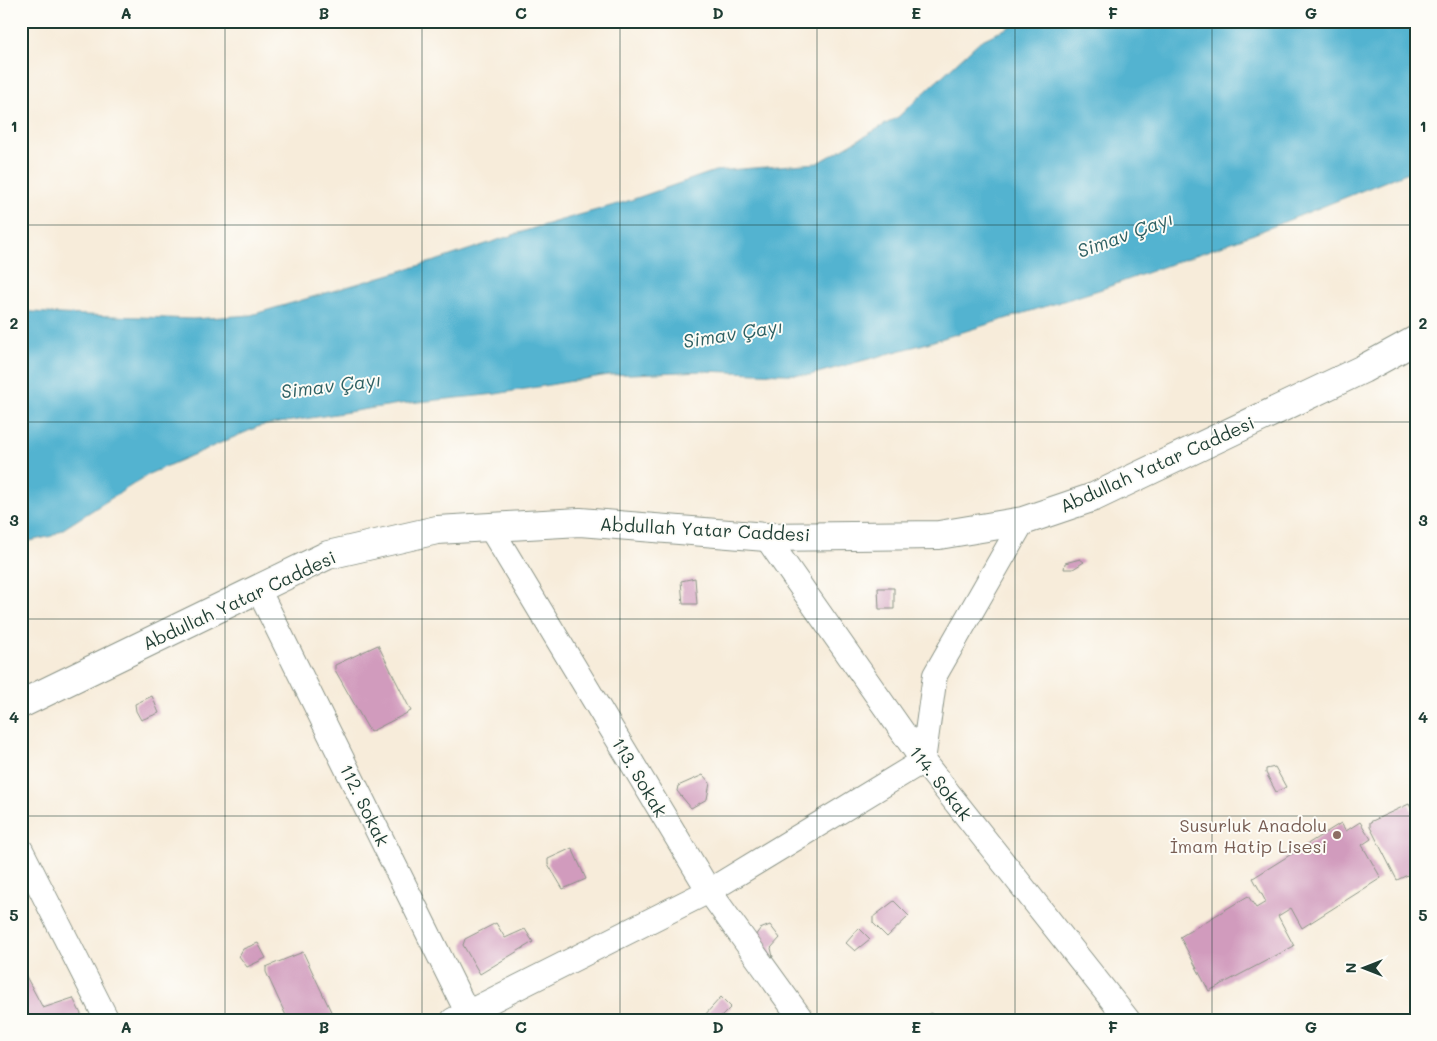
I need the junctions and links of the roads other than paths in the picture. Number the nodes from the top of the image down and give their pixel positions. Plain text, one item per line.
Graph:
1 (1416, 340) edge
2 (1023, 521) junction
3 (490, 527) junction
4 (766, 537) junction
5 (258, 589) junction
6 (21, 704) edge
7 (923, 761) junction
8 (21, 850) edge
9 (709, 891) junction
10 (464, 1017) edge
11 (107, 1020) edge
12 (802, 1020) edge
13 (1128, 1020) edge

1 - 2 street, Abdullah Yatar Caddesi
2 - 4 street, Abdullah Yatar Caddesi
2 - 7 street
3 - 4 street, Abdullah Yatar Caddesi
3 - 5 street, Abdullah Yatar Caddesi
3 - 9 street, 113. Sokak
4 - 7 street, 114. Sokak
5 - 6 street, Abdullah Yatar Caddesi
5 - 10 street, 112. Sokak
7 - 9 street
7 - 13 street, 114. Sokak
8 - 11 street
9 - 10 street
9 - 12 street, 113. Sokak

